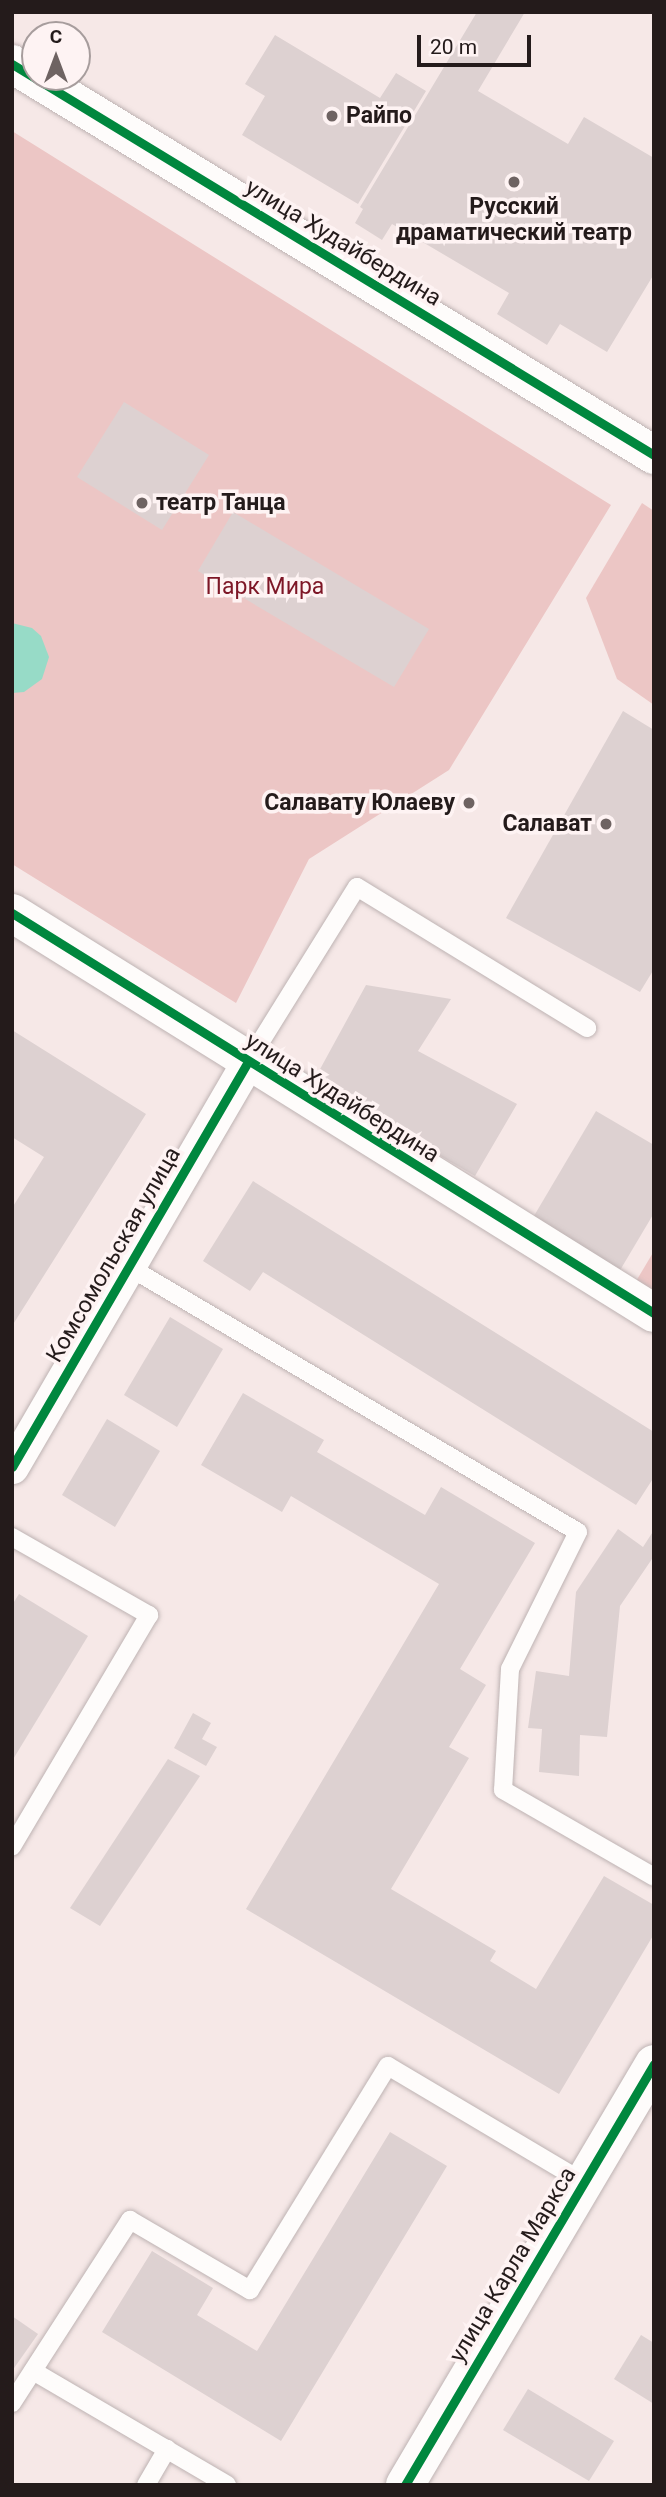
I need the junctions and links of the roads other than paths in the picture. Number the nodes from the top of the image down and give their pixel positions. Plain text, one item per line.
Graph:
1 (12, 64) edge
2 (654, 454) edge
3 (12, 913) edge
4 (587, 1028) dead end
5 (248, 1062) junction
6 (129, 1267) junction
7 (654, 1313) edge
8 (12, 1467) edge
9 (12, 1537) edge
10 (12, 1847) edge
11 (654, 1877) edge
12 (654, 2064) edge
13 (585, 2183) junction
14 (33, 2371) junction
15 (12, 2403) edge
16 (167, 2449) junction
17 (146, 2485) edge
18 (227, 2485) edge
19 (405, 2485) edge

1 - 2 street, улица Худайбердина
3 - 5 street, улица Худайбердина
4 - 5 lane
5 - 6 street, Комсомольская улица
5 - 7 street, улица Худайбердина
6 - 8 street, Комсомольская улица
6 - 11 lane
9 - 10 lane
12 - 13 street, улица Карла Маркса
13 - 14 lane
13 - 19 street, улица Карла Маркса
14 - 15 lane
14 - 16 lane
16 - 17 lane
16 - 18 lane

